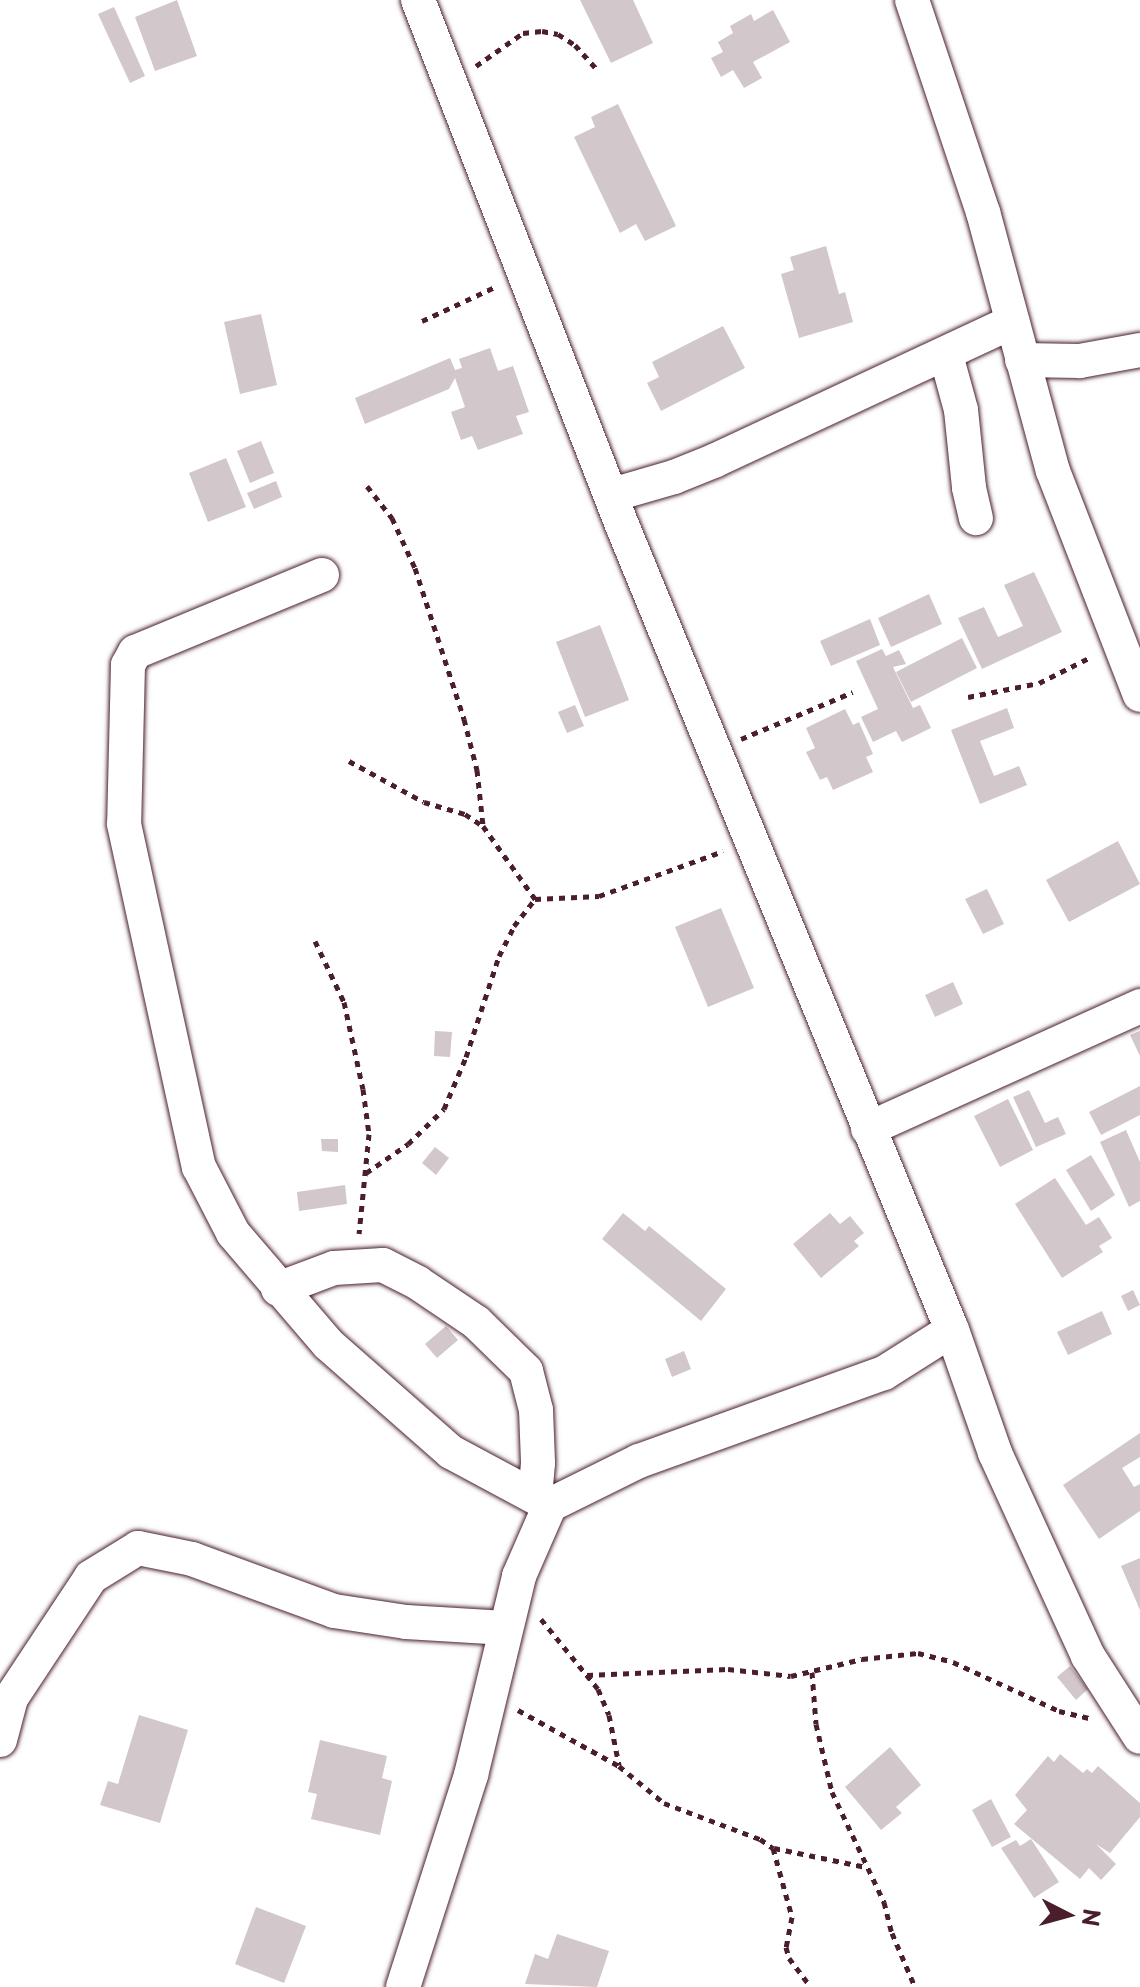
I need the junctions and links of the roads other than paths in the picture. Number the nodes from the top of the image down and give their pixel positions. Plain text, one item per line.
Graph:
1 (418, 0) edge
2 (912, 0) edge
3 (1012, 322) junction
4 (1140, 350) edge
5 (946, 355) junction
6 (1022, 360) junction
7 (612, 495) junction
8 (976, 518) dead end
9 (322, 575) dead end
10 (1140, 695) edge
11 (1140, 1006) edge
12 (868, 1129) junction
13 (278, 1289) junction
14 (952, 1330) junction
15 (542, 1501) junction
16 (506, 1628) junction
17 (1134, 1728) edge
18 (0, 1740) edge
19 (403, 1987) edge

1 - 7 street
2 - 3 street
3 - 5 street
3 - 6 street
4 - 6 street
5 - 7 street
5 - 8 street
6 - 10 street
7 - 12 street
9 - 13 street
11 - 12 street
12 - 14 street
13 - 15 street
13 - 15 street
14 - 15 street
14 - 17 street
15 - 16 street
16 - 18 street
16 - 19 street

